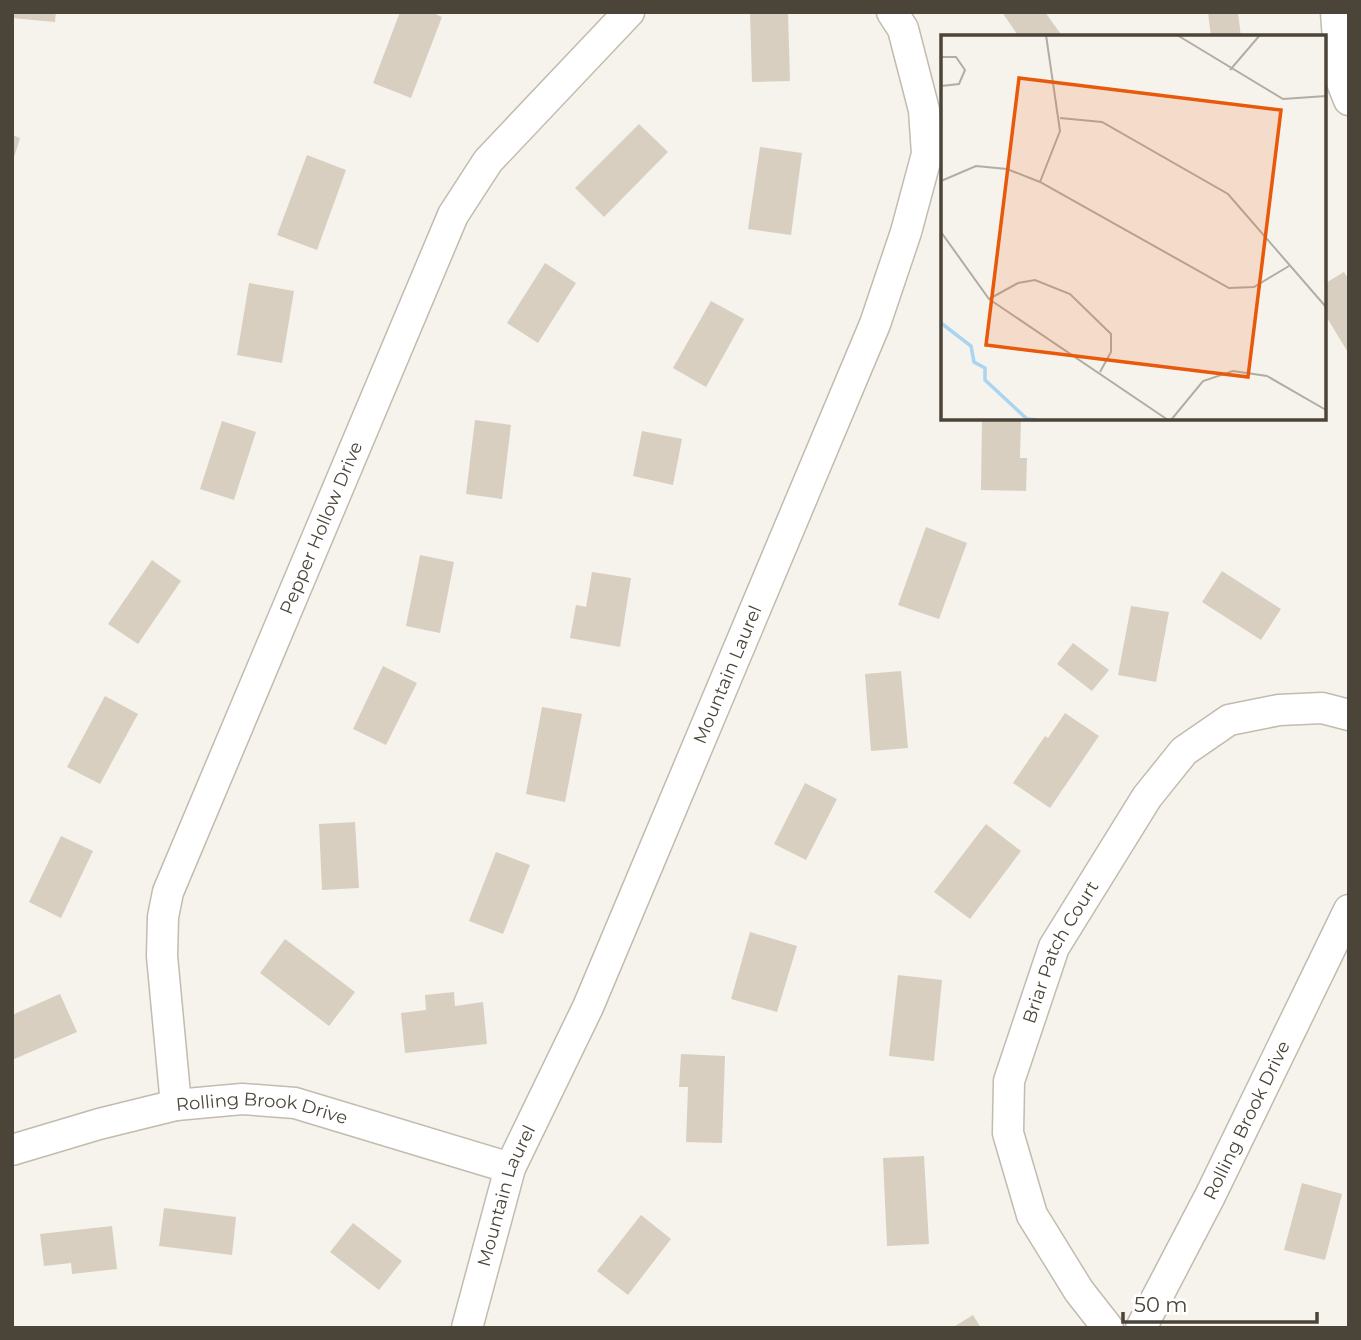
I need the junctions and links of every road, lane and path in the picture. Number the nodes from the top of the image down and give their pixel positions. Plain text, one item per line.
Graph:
1 (629, 12) edge
2 (892, 12) edge
3 (1336, 12) edge
4 (1349, 100) edge
5 (1349, 715) edge
6 (1349, 910) edge
7 (176, 1105) junction
8 (12, 1150) edge
9 (510, 1168) junction
10 (467, 1328) edge
11 (1108, 1328) edge
12 (1141, 1328) edge

1 - 7 street, Pepper Hollow Drive
2 - 9 street, Mountain Laurel
3 - 4 street
5 - 11 street, Briar Patch Court
6 - 12 street, Rolling Brook Drive
7 - 8 street, Rolling Brook Drive
7 - 9 street, Rolling Brook Drive
9 - 10 street, Mountain Laurel

